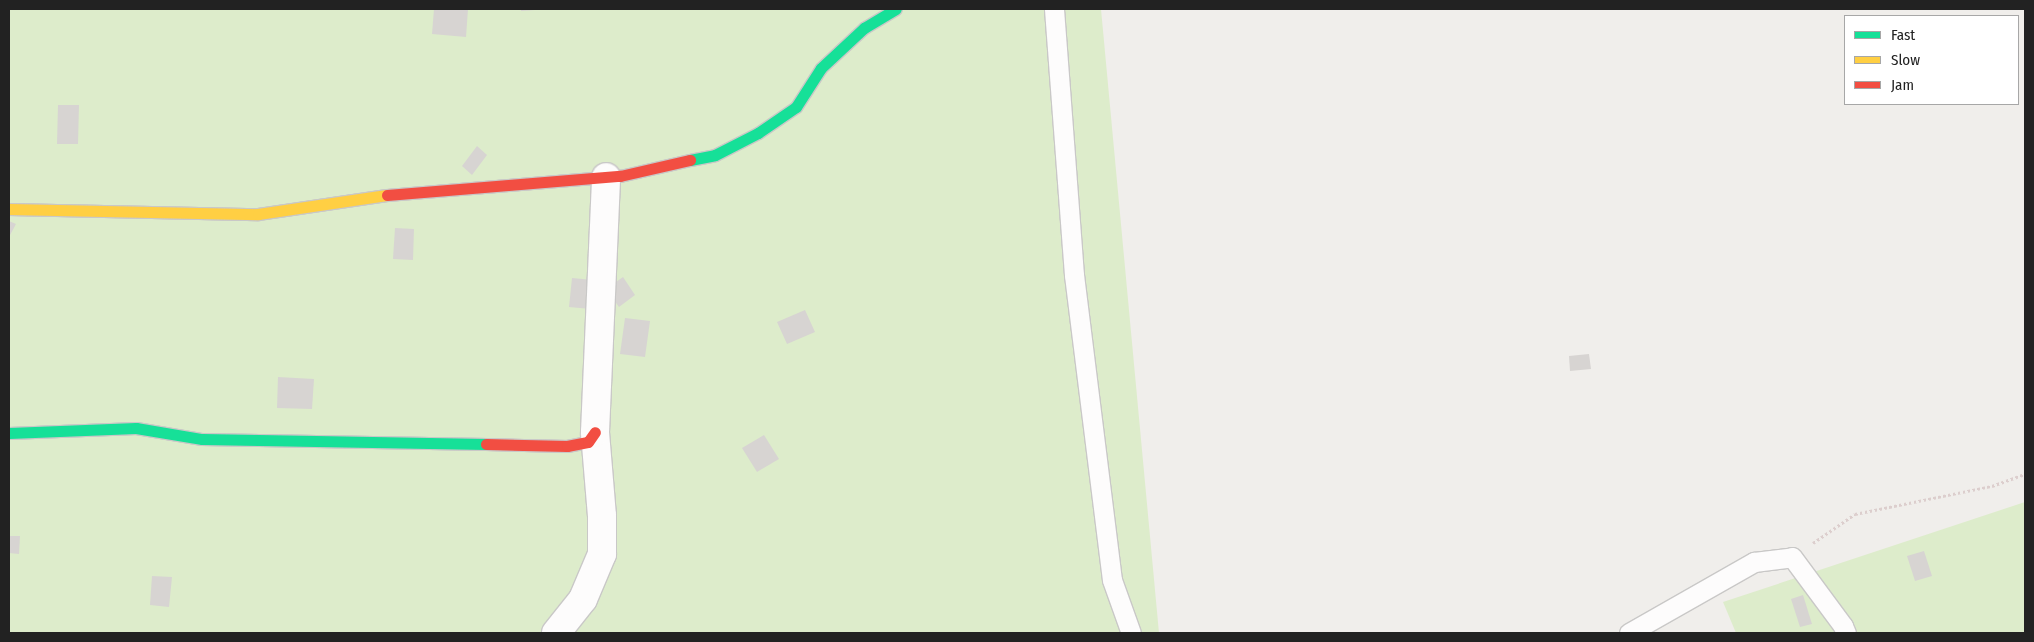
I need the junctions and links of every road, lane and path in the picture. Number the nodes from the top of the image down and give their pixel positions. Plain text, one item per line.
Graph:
1 (896, 9) edge
2 (1054, 9) edge
3 (606, 177) junction
4 (9, 209) edge
5 (595, 432) junction
6 (9, 433) edge
7 (2025, 474) edge
8 (1792, 557) junction
9 (556, 633) edge
10 (1130, 633) edge
11 (1629, 633) edge
12 (1846, 633) edge

1 - 3 street
2 - 10 lane
3 - 4 street
3 - 5 street
5 - 6 street
5 - 9 street
7 - 8 path
8 - 11 lane
8 - 12 lane

